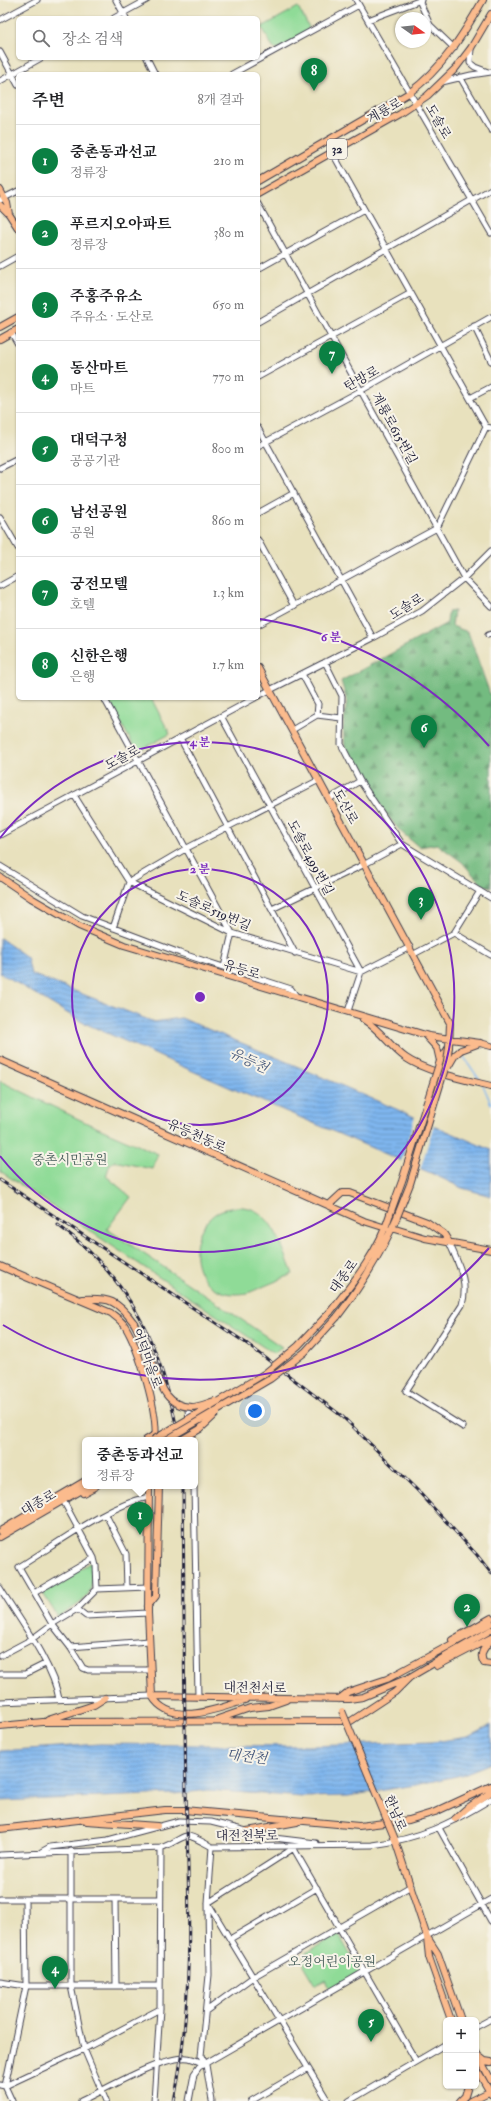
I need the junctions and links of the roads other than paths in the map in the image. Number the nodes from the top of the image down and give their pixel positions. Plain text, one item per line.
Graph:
1 (37, 0) edge
2 (116, 0) edge
3 (147, 0) edge
4 (420, 0) edge
5 (483, 0) edge
6 (357, 2) edge
7 (491, 14) edge
8 (124, 16) edge
9 (0, 20) edge
10 (368, 20) junction
11 (454, 48) junction
12 (471, 48) junction
13 (0, 52) edge
14 (260, 58) edge
15 (37, 60) edge
16 (148, 60) edge
17 (256, 60) edge
18 (154, 72) edge
19 (235, 72) edge
20 (491, 72) edge
21 (12, 74) junction
22 (460, 77) junction
23 (0, 80) edge
24 (16, 81) edge
25 (442, 82) junction
26 (409, 93) junction
27 (416, 104) junction
28 (491, 130) edge
29 (332, 152) junction
30 (260, 180) edge
31 (491, 189) edge
32 (0, 190) edge
33 (16, 192) edge
34 (260, 193) edge
35 (2, 199) edge
36 (472, 199) junction
37 (0, 205) edge
38 (260, 208) edge
39 (364, 210) junction
40 (9, 214) junction
41 (16, 225) edge
42 (491, 233) edge
43 (386, 248) junction
44 (286, 253) junction
45 (16, 257) edge
46 (0, 266) edge
47 (260, 268) edge
48 (308, 293) junction
49 (411, 293) junction
50 (491, 317) edge
51 (16, 318) edge
52 (260, 321) edge
53 (474, 326) junction
54 (0, 327) edge
55 (16, 329) edge
56 (11, 332) junction
57 (332, 336) junction
58 (0, 339) edge
59 (16, 341) edge
60 (440, 345) junction
61 (491, 361) edge
62 (260, 375) edge
63 (491, 387) edge
64 (362, 390) junction
65 (470, 398) junction
66 (489, 428) edge
67 (260, 432) edge
68 (266, 442) junction
69 (260, 445) edge
70 (16, 461) edge
71 (0, 468) edge
72 (294, 493) junction
73 (260, 512) edge
74 (0, 517) edge
75 (437, 528) junction
76 (260, 544) edge
77 (16, 545) edge
78 (491, 551) edge
79 (16, 577) edge
80 (464, 578) junction
81 (342, 580) junction
82 (0, 586) edge
83 (294, 606) junction
84 (491, 606) edge
85 (260, 624) edge
86 (373, 638) junction
87 (325, 662) junction
88 (260, 672) edge
89 (302, 674) junction
90 (270, 690) junction
91 (260, 695) edge
92 (105, 700) edge
93 (251, 700) edge
94 (318, 715) junction
95 (221, 716) junction
96 (341, 718) junction
97 (292, 730) junction
98 (180, 738) junction
99 (138, 761) junction
100 (319, 780) junction
101 (360, 781) junction
102 (74, 795) junction
103 (329, 798) junction
104 (271, 805) junction
105 (228, 826) junction
106 (0, 835) edge
107 (402, 844) junction
108 (187, 848) junction
109 (365, 864) junction
110 (0, 866) edge
111 (0, 876) edge
112 (129, 882) junction
113 (316, 889) junction
114 (480, 891) junction
115 (491, 898) edge
116 (272, 909) junction
117 (113, 928) junction
118 (454, 932) junction
119 (232, 933) junction
120 (410, 947) junction
121 (295, 952) junction
122 (414, 954) junction
123 (491, 955) edge
124 (224, 967) junction
125 (361, 972) junction
126 (296, 996) junction
127 (348, 1011) junction
128 (355, 1014) junction
129 (426, 1036) junction
130 (450, 1039) junction
131 (480, 1043) junction
132 (491, 1046) edge
133 (450, 1047) junction
134 (0, 1060) edge
135 (440, 1061) junction
136 (491, 1086) edge
137 (439, 1088) junction
138 (329, 1205) junction
139 (389, 1228) junction
140 (449, 1242) junction
141 (491, 1250) edge
142 (0, 1266) edge
143 (82, 1299) junction
144 (222, 1403) junction
145 (188, 1410) dead end
146 (463, 1427) dead end
147 (155, 1437) edge
148 (157, 1437) edge
149 (171, 1437) edge
150 (186, 1437) edge
151 (191, 1437) edge
152 (82, 1482) edge
153 (82, 1489) edge
154 (91, 1489) edge
155 (148, 1489) edge
156 (159, 1489) edge
157 (194, 1489) edge
158 (148, 1498) junction
159 (65, 1504) junction
160 (42, 1509) junction
161 (106, 1515) junction
162 (79, 1530) junction
163 (0, 1531) edge
164 (0, 1537) edge
165 (94, 1558) junction
166 (148, 1587) junction
167 (0, 1588) edge
168 (127, 1588) junction
169 (97, 1589) junction
170 (34, 1593) junction
171 (77, 1609) junction
172 (148, 1609) junction
173 (491, 1618) edge
174 (491, 1623) edge
175 (52, 1624) junction
176 (491, 1630) edge
177 (32, 1639) junction
178 (491, 1639) edge
179 (149, 1641) junction
180 (70, 1647) junction
181 (0, 1656) edge
182 (45, 1664) junction
183 (491, 1664) edge
184 (412, 1665) junction
185 (150, 1670) junction
186 (0, 1674) edge
187 (410, 1677) junction
188 (152, 1696) junction
189 (198, 1697) junction
190 (105, 1698) junction
191 (250, 1698) junction
192 (59, 1699) junction
193 (289, 1699) junction
194 (339, 1699) junction
195 (0, 1702) edge
196 (211, 1721) junction
197 (43, 1722) junction
198 (0, 1726) edge
199 (491, 1786) edge
200 (491, 1792) edge
201 (491, 1799) edge
202 (455, 1819) junction
203 (80, 1820) junction
204 (302, 1821) junction
205 (157, 1826) junction
206 (439, 1828) junction
207 (0, 1829) edge
208 (247, 1831) junction
209 (395, 1840) junction
210 (327, 1846) junction
211 (212, 1847) junction
212 (296, 1847) junction
213 (161, 1848) junction
214 (71, 1851) junction
215 (39, 1854) junction
216 (0, 1855) edge
217 (411, 1886) junction
218 (317, 1888) junction
219 (71, 1898) junction
220 (159, 1898) junction
221 (0, 1899) edge
222 (25, 1899) junction
223 (115, 1899) junction
224 (491, 1899) edge
225 (208, 1902) junction
226 (482, 1904) junction
227 (491, 1921) edge
228 (339, 1928) junction
229 (427, 1937) junction
230 (230, 1939) junction
231 (365, 1973) junction
232 (253, 1977) junction
233 (0, 1982) edge
234 (26, 1986) junction
235 (71, 1986) junction
236 (116, 1986) junction
237 (160, 1986) junction
238 (160, 2009) junction
239 (206, 2011) junction
240 (450, 2017) edge
241 (460, 2017) edge
242 (491, 2019) edge
243 (281, 2021) junction
244 (479, 2025) edge
245 (443, 2046) edge
246 (84, 2049) junction
247 (479, 2056) edge
248 (479, 2058) edge
249 (416, 2061) junction
250 (491, 2062) edge
251 (157, 2064) junction
252 (206, 2065) junction
253 (308, 2068) junction
254 (479, 2073) edge
255 (491, 2080) edge
256 (3, 2085) edge
257 (467, 2089) edge
258 (101, 2091) junction
259 (491, 2093) edge
260 (12, 2101) edge
261 (81, 2101) edge
262 (106, 2101) edge
263 (154, 2101) edge
264 (189, 2101) edge
265 (212, 2101) edge
266 (251, 2101) edge
267 (328, 2101) edge
268 (349, 2101) edge
269 (460, 2101) edge
270 (470, 2101) edge

1 - 9 street
2 - 8 street
3 - 8 street
4 - 10 street
4 - 11 street
5 - 11 main road, 계룡로 / 32
6 - 10 street, 도솔로
6 - 14 street
7 - 12 main road, 계룡로 / 32
10 - 26 street, 도솔로
11 - 26 main road, 계룡로 / 32
12 - 20 street
12 - 25 main road, 계룡로 / 32
13 - 21 street
15 - 21 street
16 - 18 street
17 - 19 street
20 - 22 street
21 - 23 street
21 - 24 street
22 - 25 street
22 - 28 street
25 - 27 main road, 계룡로 / 32
26 - 27 street, 도솔로
26 - 30 main road, 계룡로 / 32
27 - 29 main road, 계룡로 / 32
27 - 36 street, 도솔로
29 - 34 main road, 계룡로 / 32
29 - 39 street
31 - 36 street
32 - 35 main road
33 - 35 street
35 - 40 main road
36 - 42 street, 도솔로
36 - 43 street
37 - 40 main road
38 - 44 street, 계룡로615번길
39 - 43 street
39 - 44 street
40 - 41 main road
43 - 48 street
43 - 49 street
44 - 47 street
44 - 48 street, 계룡로615번길
45 - 46 street
48 - 52 street
48 - 57 street, 계룡로615번길
49 - 57 street
49 - 60 street
50 - 53 street, 탄방로
51 - 54 main road
53 - 60 street, 탄방로
53 - 61 street
55 - 56 main road
56 - 58 main road
56 - 59 street
57 - 62 street
57 - 64 street, 계룡로615번길
60 - 64 street, 탄방로
60 - 65 street
63 - 65 street
64 - 68 street, 탄방로
64 - 75 street, 계룡로615번길
65 - 66 street
66 - 75 street
67 - 68 street
68 - 69 street, 탄방로
68 - 72 street
70 - 71 street
72 - 73 street
72 - 81 street
74 - 77 street
75 - 80 street, 계룡로615번길
75 - 81 street
76 - 83 street
78 - 80 street, 도솔로
79 - 82 street
80 - 84 street, 계룡로615번길
80 - 86 street, 도솔로
81 - 83 street
81 - 86 street
83 - 85 street
86 - 87 street, 도솔로
87 - 89 street, 도솔로
87 - 96 street
88 - 90 main road, 도산로
89 - 90 street, 도솔로
89 - 94 street
90 - 91 street, 도솔로
90 - 97 main road, 도산로
92 - 99 street
93 - 95 street, 도솔로
94 - 96 street
94 - 97 street
95 - 98 street, 도솔로
95 - 104 street, 도솔로499번길
96 - 101 street
97 - 100 main road, 도산로
98 - 99 street, 도솔로
98 - 105 street
99 - 102 street, 도솔로
99 - 108 street
100 - 103 main road, 도산로
100 - 104 street
101 - 103 street
101 - 107 street
102 - 106 street, 도솔로
102 - 112 street
103 - 109 main road, 도산로
104 - 105 street
104 - 113 street, 도솔로499번길
105 - 108 street
105 - 116 street
107 - 109 street
107 - 114 street
108 - 112 street
108 - 119 street
109 - 113 street
109 - 120 main road, 도산로
110 - 117 street
111 - 126 main road, 유등로
112 - 117 street
112 - 119 street, 도솔로519번길
113 - 116 street
113 - 125 street, 도솔로499번길
114 - 115 street
114 - 118 street
116 - 121 street
117 - 124 street
118 - 122 street
118 - 123 street
119 - 121 street, 도솔로519번길
119 - 124 street
120 - 122 main road, 도산로
120 - 125 street
121 - 125 street, 도솔로519번길
122 - 130 main road, 도산로
124 - 126 street
125 - 127 street
126 - 127 main road, 유등로
127 - 128 main road, 유등로
128 - 129 main road, 유등로
128 - 136 main road
129 - 130 main road, 유등로
129 - 135 main road
130 - 131 main road, 유등로
130 - 133 main road, 대종로
131 - 132 main road, 유등로
131 - 137 main road, bridge
133 - 135 main road, 대종로, bridge
133 - 137 main road, 대종로, bridge
134 - 138 main road, 유등천동로
135 - 139 main road, 대종로, bridge
137 - 139 main road, 대종로, bridge
138 - 139 main road, 유등천동로
138 - 140 main road
139 - 140 main road, 유등천동로
139 - 144 main road, 대종로, bridge
139 - 144 main road, 대종로, bridge
140 - 141 main road, 유등천동로
140 - 146 street
142 - 143 main road, 어덕마을로
143 - 144 main road, bridge
143 - 147 main road, 어덕마을로
144 - 148 main road, 대종로, bridge
144 - 149 main road, 대종로, bridge
144 - 150 main road, bridge
145 - 151 street
152 - 160 main road
153 - 160 main road, 대종로
154 - 159 main road
155 - 158 main road
156 - 172 main road
157 - 189 street
158 - 161 street
158 - 166 main road
159 - 160 main road
159 - 162 street
160 - 163 main road, 대종로
160 - 164 main road, 대종로
161 - 162 street
161 - 168 street
162 - 165 street
162 - 170 street
165 - 169 street
165 - 170 street
166 - 168 street
166 - 172 main road
167 - 177 street
168 - 169 street
169 - 171 street
170 - 175 street
171 - 172 street
171 - 175 street
172 - 179 main road
173 - 184 main road
174 - 184 main road, 대전천서로
175 - 177 street
175 - 180 street
176 - 187 main road
177 - 181 street
177 - 182 street
178 - 183 main road
178 - 187 main road
179 - 180 street
179 - 185 main road
180 - 185 street
182 - 186 street
182 - 192 street
184 - 194 main road, 대전천서로
185 - 188 main road
187 - 194 main road
187 - 196 main road
188 - 189 main road, 대전천서로
188 - 190 street, 대전천서로
188 - 191 main road
189 - 191 main road, 대전천서로
190 - 192 street, 대전천서로
190 - 197 main road
191 - 193 main road, 대전천서로
192 - 195 street, 대전천서로
193 - 194 main road, 대전천서로
193 - 196 main road
194 - 209 main road, 한남로, bridge
196 - 197 main road
197 - 198 main road
199 - 204 main road
200 - 202 main road
201 - 202 street, 대전천북로
202 - 206 street, 대전천북로
203 - 204 main road
203 - 205 main road
203 - 207 main road
204 - 208 main road
205 - 208 street
205 - 215 street
206 - 209 street, 대전천북로
206 - 226 street
208 - 210 street
209 - 210 street, 대전천북로
209 - 217 main road, 한남로
210 - 212 street, 대전천북로
211 - 212 street, 대전천북로
211 - 213 street, 대전천북로
211 - 225 street
212 - 218 street
212 - 225 street
213 - 214 street, 대전천북로
213 - 220 street
214 - 215 street, 대전천북로
214 - 219 street
215 - 216 street, 대전천북로
217 - 228 street
217 - 229 main road, 한남로
218 - 228 street
218 - 230 street
219 - 222 street
219 - 223 street
219 - 235 street
220 - 223 street
220 - 237 street
221 - 222 street
222 - 234 street
223 - 236 street
224 - 226 street
225 - 230 street
225 - 239 street
226 - 227 street
226 - 229 street
228 - 231 street
228 - 232 street
229 - 231 street
229 - 240 main road, 한남로
229 - 241 main road, 한남로
230 - 232 street
231 - 243 street
231 - 249 street
232 - 239 street
232 - 243 street
233 - 234 street
234 - 235 street
234 - 256 street
235 - 236 street
235 - 246 street
236 - 237 street
237 - 238 street
238 - 246 street
238 - 251 street
239 - 252 street
242 - 244 street
243 - 252 street
243 - 253 street
245 - 249 street
246 - 256 street
246 - 258 street
247 - 250 main road
248 - 255 main road
249 - 268 street
251 - 252 street
251 - 258 street
251 - 263 street
252 - 264 street
252 - 265 street
253 - 266 street
253 - 267 street
254 - 259 main road
256 - 260 street
257 - 269 main road
258 - 261 street
258 - 262 street
259 - 270 main road

